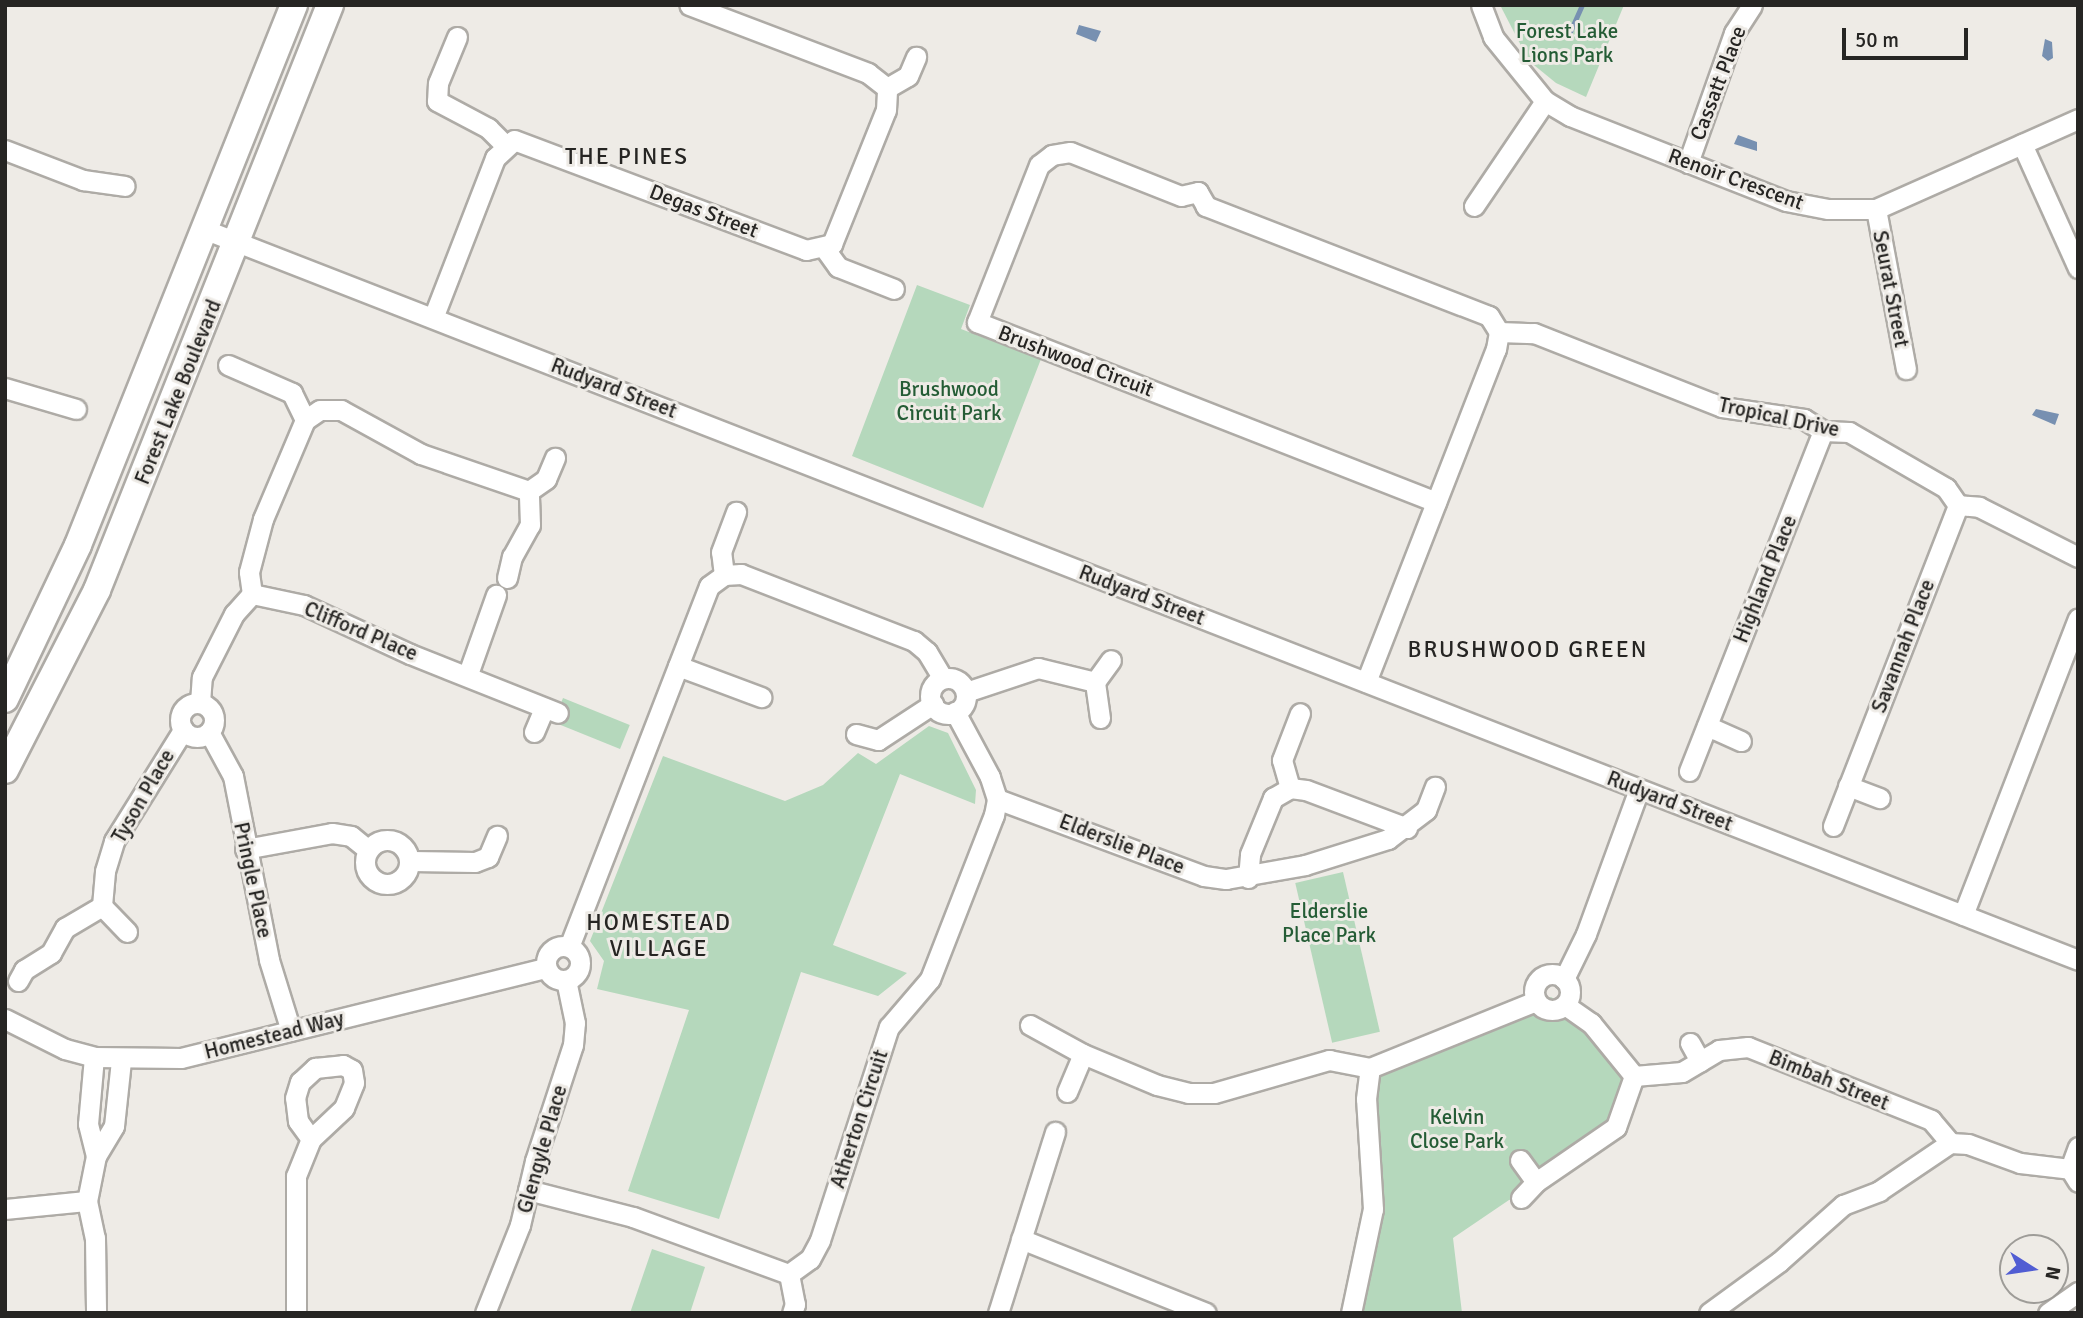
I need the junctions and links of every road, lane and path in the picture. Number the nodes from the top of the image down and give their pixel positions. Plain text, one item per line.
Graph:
1 (294, 5) edge
2 (330, 5) edge
3 (689, 5) edge
4 (1481, 5) edge
5 (1752, 5) edge
6 (457, 37) dead end
7 (916, 57) dead end
8 (887, 88) junction
9 (1545, 102) junction
10 (2078, 119) edge
11 (2022, 144) junction
12 (505, 145) junction
13 (5, 150) edge
14 (1689, 163) junction
15 (125, 186) dead end
16 (1474, 206) dead end
17 (1876, 209) junction
18 (206, 229) junction
19 (238, 242) junction
20 (825, 249) junction
21 (2078, 268) edge
22 (894, 289) dead end
23 (433, 318) junction
24 (1499, 332) junction
25 (228, 365) dead end
26 (1906, 369) dead end
27 (5, 388) edge
28 (76, 410) dead end
29 (304, 420) junction
30 (1823, 431) junction
31 (555, 458) dead end
32 (530, 491) junction
33 (1436, 502) junction
34 (1958, 505) junction
35 (736, 512) dead end
36 (2078, 557) edge
37 (723, 575) junction
38 (507, 578) dead end
39 (252, 594) junction
40 (496, 595) dead end
41 (2078, 618) edge
42 (1111, 660) dead end
43 (678, 666) junction
44 (468, 674) junction
45 (943, 679) junction
46 (1095, 682) junction
47 (1366, 682) junction
48 (966, 692) junction
49 (761, 697) dead end
50 (5, 699) edge
51 (200, 703) junction
52 (933, 704) junction
53 (956, 712) junction
54 (1300, 713) dead end
55 (1100, 718) dead end
56 (1707, 726) junction
57 (183, 730) junction
58 (209, 732) junction
59 (534, 732) dead end
60 (856, 734) dead end
61 (1741, 741) dead end
62 (5, 770) edge
63 (1689, 771) dead end
64 (1848, 786) junction
65 (1435, 787) dead end
66 (1290, 788) junction
67 (1639, 789) junction
68 (1880, 798) dead end
69 (996, 799) junction
70 (1833, 826) dead end
71 (1407, 828) junction
72 (497, 836) dead end
73 (245, 849) junction
74 (368, 850) junction
75 (411, 861) junction
76 (1248, 878) junction
77 (102, 906) junction
78 (1962, 915) junction
79 (127, 932) dead end
80 (569, 947) junction
81 (2078, 960) edge
82 (546, 968) junction
83 (1564, 979) junction
84 (566, 980) junction
85 (18, 981) dead end
86 (1536, 1001) junction
87 (1565, 1004) junction
88 (5, 1019) edge
89 (1030, 1025) dead end
90 (291, 1031) junction
91 (1690, 1043) dead end
92 (1083, 1054) junction
93 (94, 1057) junction
94 (121, 1060) junction
95 (1700, 1061) junction
96 (1370, 1068) junction
97 (1634, 1076) junction
98 (1067, 1092) dead end
99 (1055, 1132) dead end
100 (311, 1139) dead end
101 (1950, 1143) junction
102 (2078, 1147) edge
103 (96, 1156) junction
104 (1520, 1160) dead end
105 (2074, 1175) edge
106 (1536, 1182) junction
107 (528, 1191) junction
108 (1521, 1198) dead end
109 (87, 1201) junction
110 (5, 1209) edge
111 (1021, 1239) junction
112 (789, 1274) junction
113 (2078, 1292) edge
114 (96, 1313) edge
115 (296, 1313) edge
116 (485, 1313) edge
117 (792, 1313) edge
118 (998, 1313) edge
119 (1206, 1313) edge
120 (1351, 1313) edge
121 (1709, 1313) edge
122 (2048, 1313) edge

1 - 18 main road, Forest Lake Boulevard
2 - 19 main road, Forest Lake Boulevard
3 - 8 street
4 - 9 street, Renoir Crescent
5 - 14 street, Cassatt Place
6 - 12 street
7 - 8 street
8 - 20 street
9 - 14 street, Renoir Crescent
9 - 16 street
10 - 11 street, Renoir Crescent
11 - 17 street, Renoir Crescent
11 - 21 street
12 - 20 street, Degas Street
12 - 23 street
13 - 15 street
14 - 17 street, Renoir Crescent
17 - 26 street, Seurat Street
18 - 19 street, Rudyard Street
18 - 50 main road, Forest Lake Boulevard
19 - 23 street, Rudyard Street
19 - 62 main road, Forest Lake Boulevard
20 - 22 street
23 - 47 street, Rudyard Street
24 - 30 street, Tropical Drive
24 - 33 street
24 - 33 street, Brushwood Circuit
25 - 29 street
27 - 28 street
29 - 32 street
29 - 39 street
30 - 34 street, Tropical Drive
30 - 56 street, Highland Place
31 - 32 street
32 - 38 street
33 - 47 street
34 - 36 street
34 - 64 street, Savannah Place
35 - 37 street
37 - 43 street
37 - 45 street
39 - 44 street, Clifford Place
39 - 51 street
40 - 44 street
41 - 78 street
42 - 46 street
43 - 49 street
43 - 80 street
44 - 59 street, Clifford Place
45 - 48 street
45 - 52 street
46 - 48 street
46 - 55 street
47 - 67 street, Rudyard Street
48 - 53 street
51 - 57 street
51 - 58 street
52 - 53 street
52 - 60 street
53 - 69 street
54 - 66 street
56 - 61 street
56 - 63 street, Highland Place
57 - 58 street
57 - 77 street, Tyson Place
58 - 73 street, Pringle Place
64 - 68 street
64 - 70 street, Savannah Place
65 - 71 street, Elderslie Place
66 - 71 street
66 - 76 street
67 - 78 street, Rudyard Street
67 - 83 street
69 - 76 street, Elderslie Place
69 - 112 street, Atherton Circuit
71 - 76 street, Elderslie Place
72 - 75 street
73 - 74 street
73 - 90 street, Pringle Place
74 - 75 street
74 - 75 street
77 - 79 street
77 - 85 street
78 - 81 street, Rudyard Street
80 - 82 street
80 - 84 street
82 - 84 street
82 - 90 street, Homestead Way
83 - 86 street
83 - 87 street
84 - 107 street, Glengyle Place
86 - 87 street
86 - 96 street
87 - 97 street
88 - 93 street, Homestead Way
89 - 92 street
90 - 94 street, Homestead Way
91 - 95 street
92 - 96 street
92 - 98 street
93 - 94 street, Homestead Way
93 - 103 street
94 - 103 street
95 - 97 street, Bimbah Street
95 - 101 street, Bimbah Street
96 - 120 street
97 - 106 street
99 - 111 street
100 - 115 street
101 - 105 street
101 - 121 street
102 - 105 street
103 - 109 street
104 - 106 street
106 - 108 street
107 - 112 street
107 - 116 street, Glengyle Place
109 - 110 street
109 - 114 street
111 - 118 street
111 - 119 street
112 - 117 street
113 - 122 street

